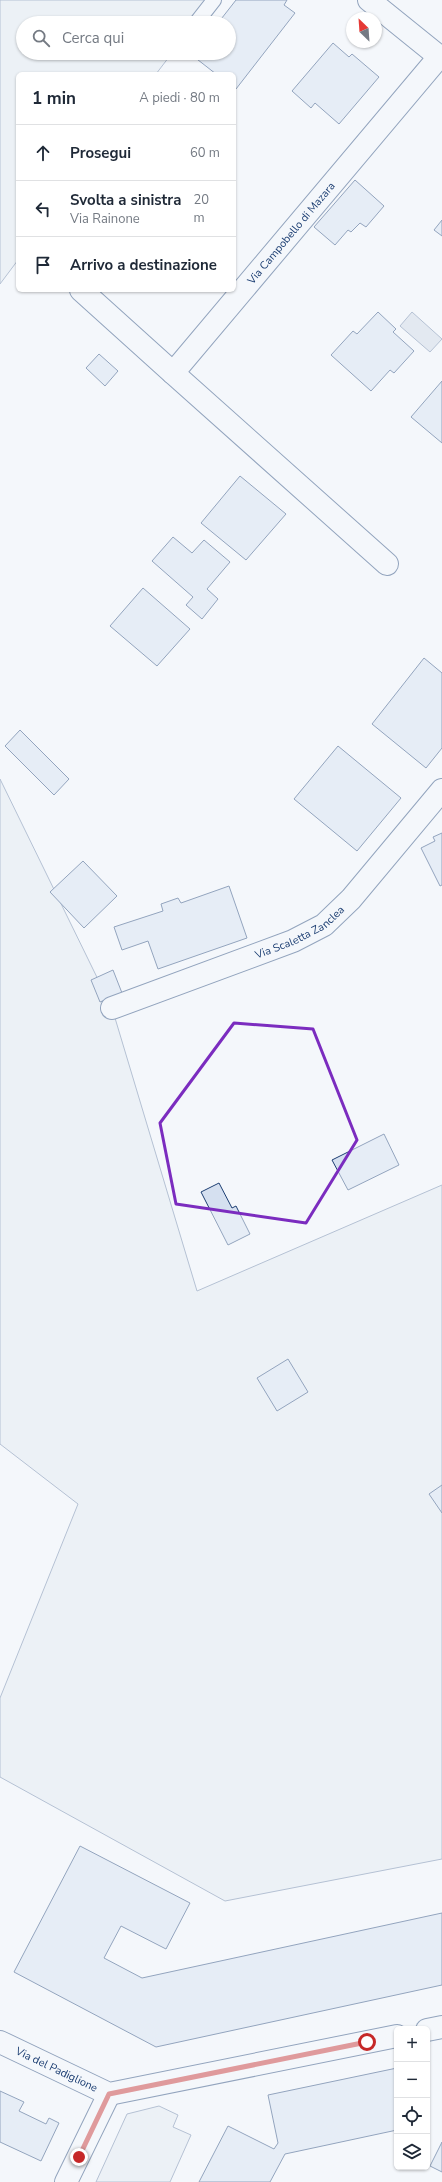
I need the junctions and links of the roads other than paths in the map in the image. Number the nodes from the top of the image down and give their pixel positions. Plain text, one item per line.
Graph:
1 (214, 0) edge
2 (370, 0) edge
3 (201, 16) edge
4 (440, 58) edge
5 (84, 292) edge
6 (173, 374) junction
7 (387, 564) dead end
8 (442, 790) edge
9 (112, 1008) dead end
10 (442, 2027) edge
11 (430, 2029) edge
12 (394, 2037) edge
13 (0, 2042) edge
14 (109, 2094) junction
15 (66, 2182) edge

1 - 3 lane
2 - 4 street
4 - 6 street, Via Campobello di Mazara
5 - 6 street
6 - 7 street
8 - 9 street, Via Scaletta Zanclea
10 - 11 street
12 - 14 street, Via del Padiglione
13 - 14 street, Via del Padiglione
14 - 15 street

